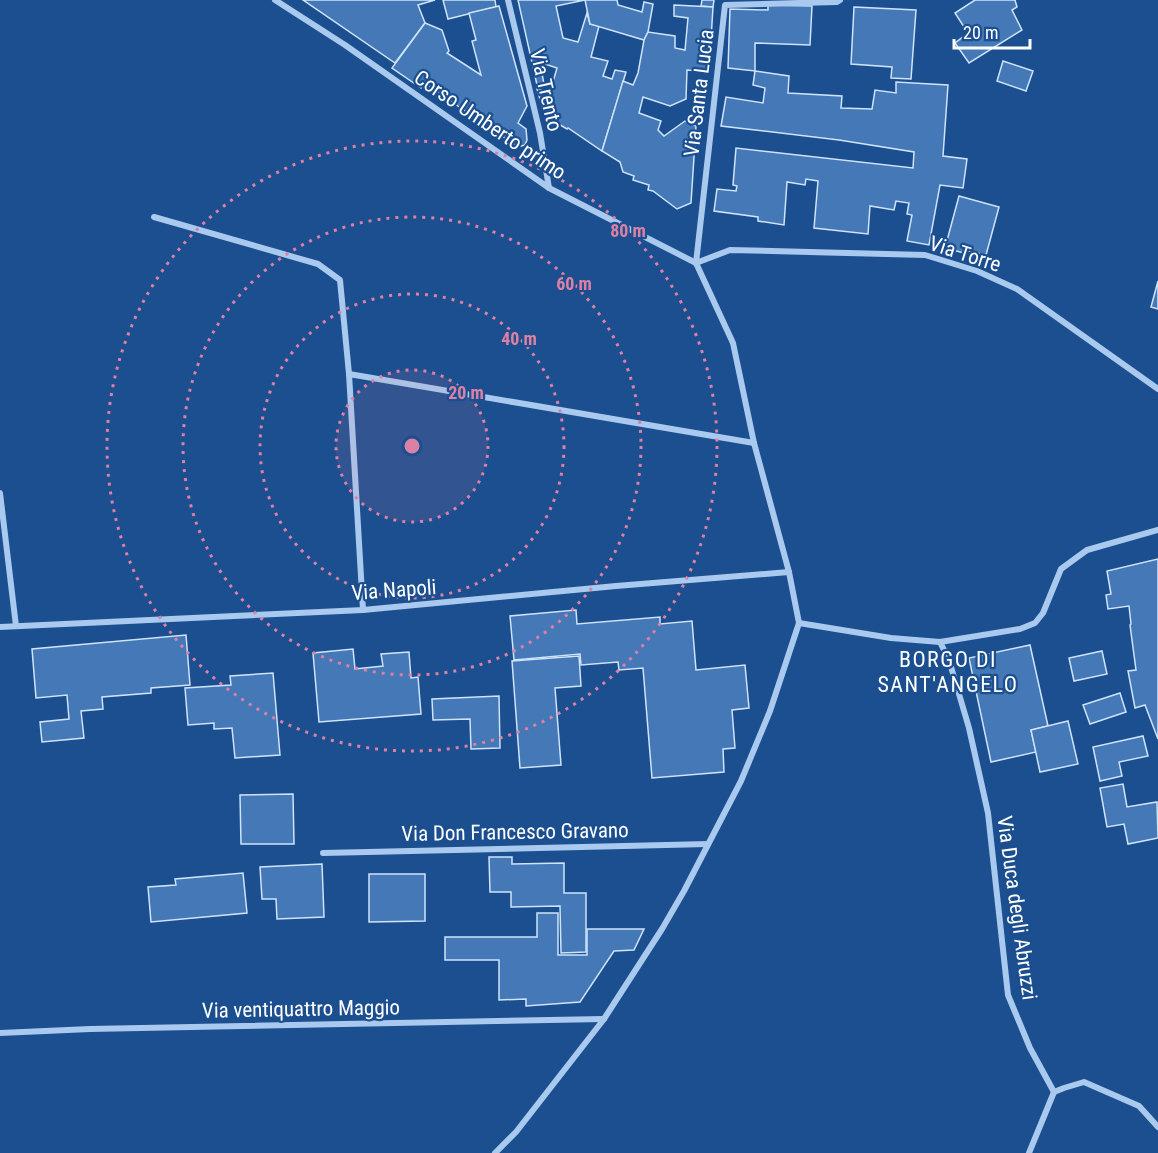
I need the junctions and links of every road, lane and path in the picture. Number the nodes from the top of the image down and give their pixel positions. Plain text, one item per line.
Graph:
1 (275, 0) edge
2 (508, 0) edge
3 (840, 0) edge
4 (549, 188) junction
5 (154, 217) dead end
6 (696, 263) junction
7 (350, 374) junction
8 (1158, 389) edge
9 (754, 443) junction
10 (0, 493) edge
11 (1158, 530) edge
12 (789, 572) junction
13 (363, 610) junction
14 (799, 623) junction
15 (16, 626) junction
16 (0, 627) edge
17 (940, 642) junction
18 (708, 844) junction
19 (323, 853) dead end
20 (604, 1019) junction
21 (0, 1033) edge
22 (1054, 1092) junction
23 (1158, 1127) edge
24 (495, 1153) edge
25 (1029, 1153) edge

1 - 4 street, Corso Umberto primo
2 - 4 street, Via Trento
3 - 6 street, Via Santa Lucia
4 - 6 street, Corso Umberto primo
5 - 7 street
6 - 8 street, Via Torre
6 - 9 street
7 - 9 street
7 - 13 street
9 - 12 street
10 - 15 street
11 - 17 street
12 - 13 street, Via Napoli
12 - 14 street
13 - 15 street, Via Napoli
14 - 17 street
14 - 18 street
15 - 16 street, Via Napoli
17 - 22 street, Via Duca degli Abruzzi
18 - 19 street, Via Don Francesco Gravano
18 - 20 street
20 - 21 street, Via ventiquattro Maggio
20 - 24 street
22 - 23 street
22 - 25 street

